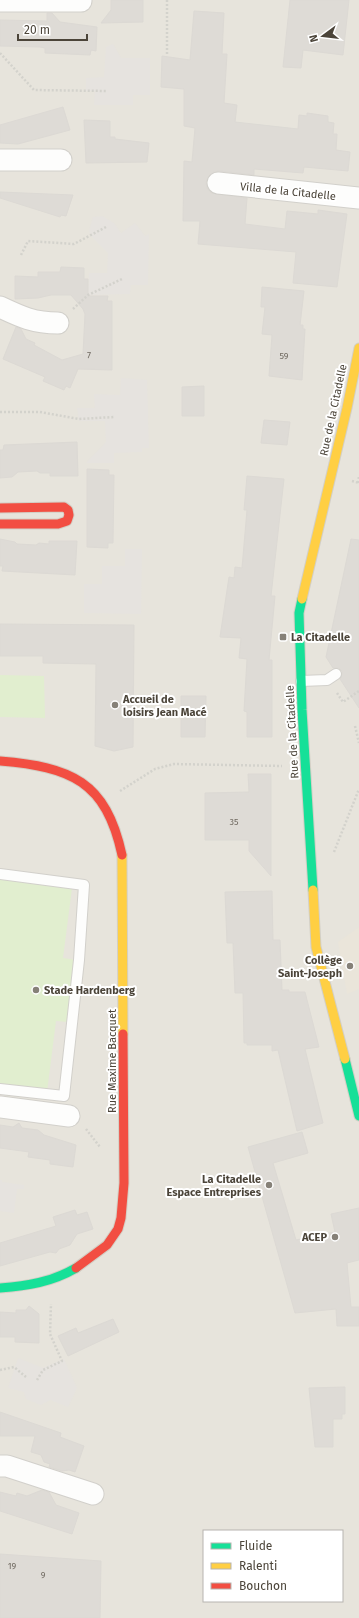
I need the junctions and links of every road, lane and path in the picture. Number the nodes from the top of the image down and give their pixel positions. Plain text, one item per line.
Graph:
1 (167, 0) edge
2 (0, 1) edge
3 (81, 1) dead end
4 (0, 52) edge
5 (167, 54) dead end
6 (108, 91) dead end
7 (0, 160) edge
8 (61, 160) dead end
9 (218, 183) dead end
10 (359, 198) edge
11 (106, 227) dead end
12 (21, 255) dead end
13 (122, 279) dead end
14 (0, 307) edge
15 (58, 323) joint
16 (359, 348) edge
17 (0, 412) edge
18 (114, 417) dead end
19 (359, 476) edge
20 (357, 483) edge
21 (0, 508) edge
22 (0, 524) edge
23 (336, 674) dead end
24 (301, 681) junction
25 (359, 691) edge
26 (343, 702) dead end
27 (355, 726) dead end
28 (359, 743) edge
29 (0, 761) edge
30 (278, 766) dead end
31 (128, 786) dead end
32 (359, 788) edge
33 (334, 852) dead end
34 (0, 874) edge
35 (0, 1089) edge
36 (0, 1107) edge
37 (69, 1116) dead end
38 (359, 1116) edge
39 (0, 1288) edge
40 (51, 1302) dead end
41 (0, 1370) edge
42 (26, 1377) dead end
43 (37, 1380) dead end
44 (0, 1466) edge
45 (93, 1494) dead end

1 - 5 path
2 - 3 street
4 - 6 path
7 - 8 street
9 - 10 street, Villa de la Citadelle
11 - 12 path
13 - 15 path
14 - 15 street
16 - 24 street, Rue de la Citadelle
17 - 18 path
19 - 20 path
21 - 22 street
23 - 24 lane
24 - 38 street, Rue de la Citadelle
25 - 26 path
27 - 28 path
29 - 39 street, Rue Maxime Bacquet
30 - 31 path
32 - 33 path
34 - 35 lane
36 - 37 street
40 - 43 path
41 - 42 path
44 - 45 street

